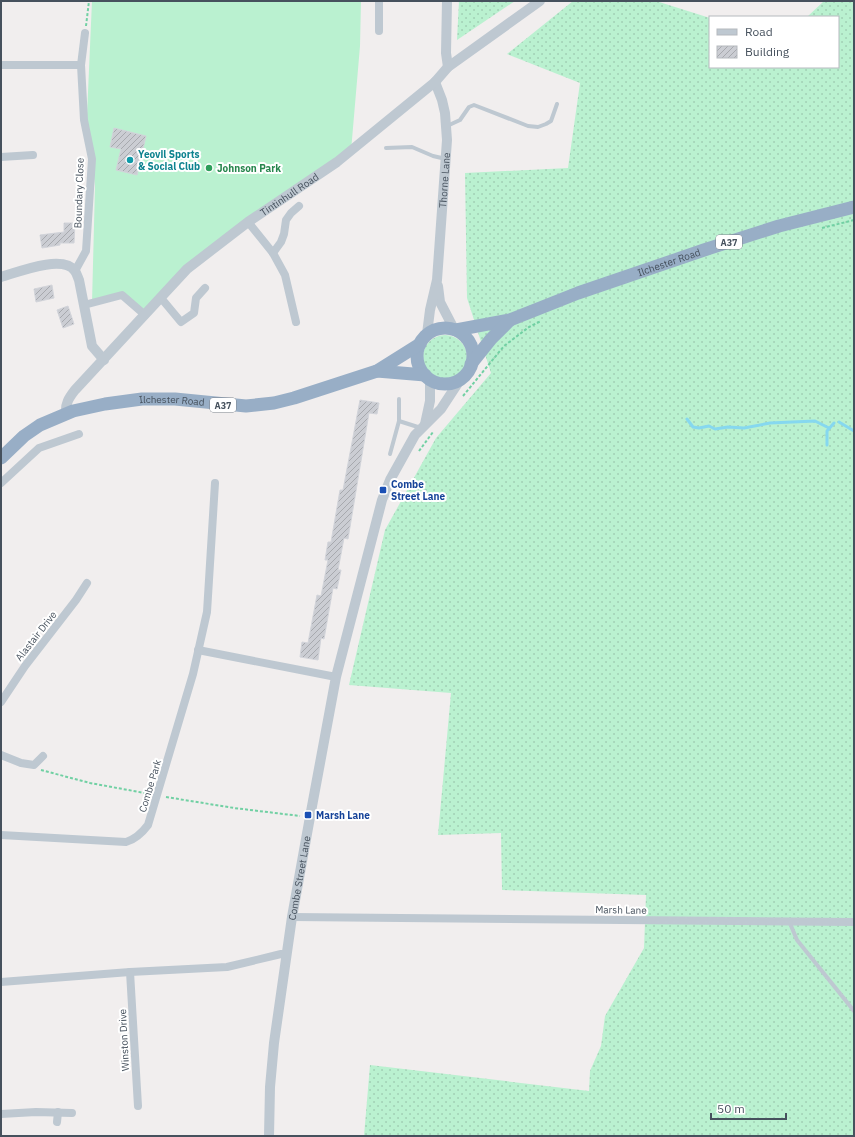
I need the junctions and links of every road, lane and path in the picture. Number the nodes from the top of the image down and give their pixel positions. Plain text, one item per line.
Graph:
1 (89, 1) edge
2 (379, 1) edge
3 (447, 1) edge
4 (540, 1) edge
5 (379, 31) dead end
6 (84, 33) joint
7 (1, 65) edge
8 (80, 65) junction
9 (448, 67) junction
10 (435, 82) junction
11 (557, 104) dead end
12 (446, 127) junction
13 (386, 148) dead end
14 (33, 155) dead end
15 (1, 157) edge
16 (446, 159) junction
17 (299, 206) dead end
18 (854, 207) edge
19 (854, 220) edge
20 (248, 222) junction
21 (819, 229) dead end
22 (273, 253) junction
23 (75, 271) junction
24 (1, 277) edge
25 (437, 280) junction
26 (205, 288) dead end
27 (161, 298) junction
28 (84, 305) junction
29 (145, 315) junction
30 (510, 320) junction
31 (542, 320) dead end
32 (296, 322) dead end
33 (455, 329) junction
34 (424, 339) junction
35 (104, 360) junction
36 (471, 364) junction
37 (377, 371) junction
38 (427, 377) junction
39 (460, 380) junction
40 (399, 399) dead end
41 (460, 400) dead end
42 (66, 414) junction
43 (399, 421) junction
44 (424, 426) junction
45 (436, 428) dead end
46 (79, 434) dead end
47 (418, 452) dead end
48 (390, 454) dead end
49 (1, 458) edge
50 (215, 482) dead end
51 (1, 483) edge
52 (87, 583) dead end
53 (198, 650) junction
54 (336, 677) junction
55 (1, 702) edge
56 (1, 755) edge
57 (44, 756) dead end
58 (34, 764) junction
59 (157, 795) junction
60 (310, 817) junction
61 (1, 835) edge
62 (292, 916) junction
63 (789, 921) junction
64 (854, 922) edge
65 (287, 954) junction
66 (130, 972) junction
67 (1, 982) edge
68 (854, 1011) edge
69 (138, 1106) dead end
70 (58, 1112) junction
71 (72, 1113) dead end
72 (1, 1114) edge
73 (58, 1122) dead end
74 (268, 1136) edge

1 - 6 path
2 - 5 street
3 - 9 street
4 - 9 street, Tintinhull Road
6 - 8 street, Boundary Close
7 - 8 street
8 - 23 street, Boundary Close
9 - 10 street, Tintinhull Road
10 - 12 street, Thorne Lane
10 - 20 street, Tintinhull Road
11 - 12 lane
12 - 16 street, Thorne Lane
13 - 16 lane
14 - 15 street
16 - 25 street, Thorne Lane
17 - 22 street
18 - 30 highway, Ilchester Road / A37
19 - 21 path
20 - 22 street
20 - 27 street, Tintinhull Road
22 - 32 street
23 - 24 street
23 - 28 street
25 - 33 street, Thorne Lane
25 - 34 street, Thorne Lane
26 - 27 street
27 - 29 street, Tintinhull Road
28 - 29 street
28 - 35 street
29 - 35 street, Tintinhull Road
30 - 33 highway, Ilchester Road / A37
30 - 36 highway, Ilchester Road / A37
31 - 41 path
33 - 34 highway, A37
33 - 36 highway
34 - 37 highway, Ilchester Road / A37
34 - 38 highway
35 - 42 street, Tintinhull Road
36 - 39 highway, A37
37 - 38 highway, Ilchester Road / A37
37 - 42 highway, Ilchester Road / A37
38 - 39 highway, A37
38 - 44 street, Combe Street Lane
39 - 44 street, Combe Street Lane
40 - 43 lane
42 - 49 highway, Ilchester Road / A37
43 - 44 lane
43 - 48 lane
44 - 54 street, Combe Street Lane
45 - 47 path
46 - 51 street
50 - 53 street, Combe Park
52 - 55 street, Alastair Drive
53 - 54 street
53 - 59 street, Combe Park
54 - 60 street, Combe Street Lane
56 - 58 street
57 - 58 street
58 - 59 path
59 - 60 path
59 - 61 street, Combe Park
60 - 62 street, Combe Street Lane
62 - 63 street, Marsh Lane
62 - 65 street, Combe Street Lane
63 - 64 street, Marsh Lane
63 - 68 lane
65 - 66 street
65 - 74 street, Combe Street Lane
66 - 67 street
66 - 69 street, Winston Drive
70 - 71 street
70 - 72 street
70 - 73 street

